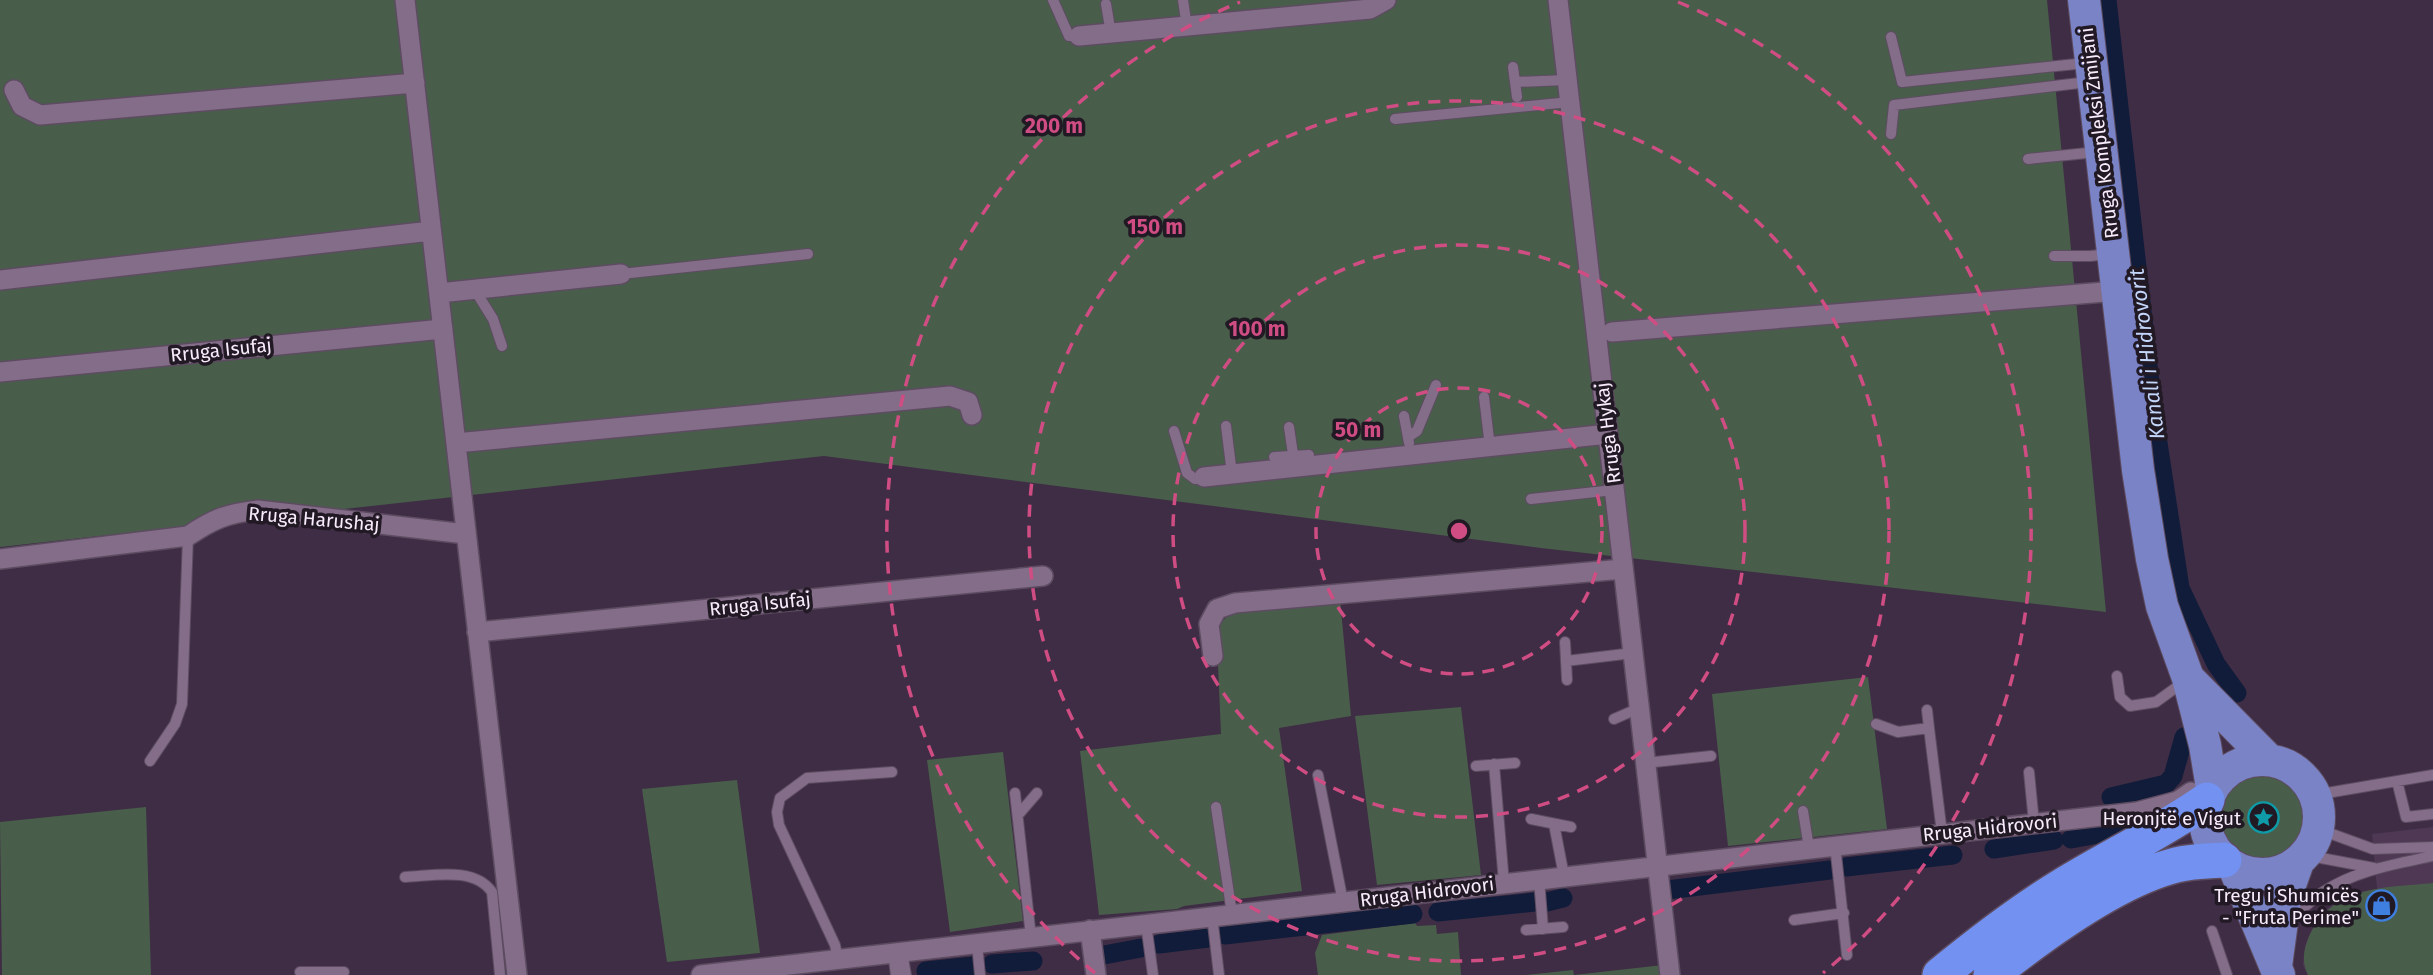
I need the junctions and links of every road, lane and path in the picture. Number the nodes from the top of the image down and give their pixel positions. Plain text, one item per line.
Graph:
1 (405, 0) edge
2 (1053, 0) edge
3 (1183, 0) edge
4 (1386, 0) edge
5 (1558, 0) edge
6 (2084, 0) edge
7 (1106, 4) dead end
8 (1186, 26) junction
9 (1111, 33) junction
10 (1079, 36) joint
11 (1891, 37) dead end
12 (1513, 67) dead end
13 (2092, 72) junction
14 (1567, 80) junction
15 (1515, 82) junction
16 (415, 83) junction
17 (14, 90) dead end
18 (1517, 97) dead end
19 (1570, 102) junction
20 (1395, 119) dead end
21 (1891, 134) dead end
22 (2101, 152) junction
23 (2028, 159) dead end
24 (431, 231) junction
25 (2113, 253) junction
26 (808, 254) dead end
27 (2054, 256) dead end
28 (621, 274) joint
29 (0, 280) edge
30 (477, 289) junction
31 (2117, 290) junction
32 (439, 293) junction
33 (443, 329) junction
34 (1612, 332) dead end
35 (502, 346) dead end
36 (0, 372) edge
37 (1436, 385) dead end
38 (1484, 397) dead end
39 (972, 415) dead end
40 (1405, 415) dead end
41 (1226, 426) dead end
42 (1289, 427) dead end
43 (1174, 431) dead end
44 (1608, 434) junction
45 (456, 443) junction
46 (1409, 446) junction
47 (1490, 447) junction
48 (1274, 457) dead end
49 (1300, 459) junction
50 (1231, 474) junction
51 (1204, 477) joint
52 (1614, 490) junction
53 (1531, 499) dead end
54 (466, 534) junction
55 (188, 536) junction
56 (0, 559) edge
57 (1623, 569) junction
58 (1043, 576) dead end
59 (477, 632) junction
60 (1565, 642) dead end
61 (1633, 653) junction
62 (1213, 656) dead end
63 (1566, 661) junction
64 (2117, 676) dead end
65 (2188, 678) junction
66 (1567, 680) dead end
67 (1927, 710) dead end
68 (1639, 711) junction
69 (1614, 719) dead end
70 (1876, 724) dead end
71 (1929, 729) junction
72 (2206, 755) junction
73 (1711, 756) dead end
74 (2269, 760) junction
75 (150, 761) dead end
76 (1515, 762) dead end
77 (1645, 763) junction
78 (1494, 764) junction
79 (1476, 766) dead end
80 (892, 772) dead end
81 (2029, 772) dead end
82 (1318, 775) dead end
83 (2433, 775) edge
84 (2397, 781) junction
85 (1015, 793) dead end
86 (1037, 793) dead end
87 (2315, 795) junction
88 (2209, 796) junction
89 (1216, 807) dead end
90 (2152, 809) junction
91 (1803, 811) dead end
92 (2433, 814) edge
93 (1018, 815) junction
94 (1531, 819) dead end
95 (2034, 823) junction
96 (1554, 824) junction
97 (1571, 827) dead end
98 (1942, 833) junction
99 (1835, 845) junction
100 (2433, 847) edge
101 (1809, 848) junction
102 (2307, 849) junction
103 (2433, 856) edge
104 (2229, 864) junction
105 (1657, 866) junction
106 (2375, 869) junction
107 (1564, 876) junction
108 (405, 877) dead end
109 (1539, 879) junction
110 (1504, 883) junction
111 (1343, 902) junction
112 (1844, 913) junction
113 (1232, 914) junction
114 (1212, 916) junction
115 (1794, 920) dead end
116 (1146, 924) junction
117 (1563, 927) dead end
118 (2280, 927) junction
119 (1543, 929) junction
120 (1090, 930) junction
121 (1525, 930) dead end
122 (2212, 931) dead end
123 (1031, 937) junction
124 (977, 943) junction
125 (898, 953) junction
126 (1847, 955) dead end
127 (838, 959) junction
128 (344, 971) dead end
129 (2278, 971) edge
130 (300, 972) dead end
131 (324, 973) edge
132 (500, 975) edge
133 (517, 975) edge
134 (701, 975) edge
135 (896, 975) edge
136 (906, 975) edge
137 (980, 975) edge
138 (1096, 975) edge
139 (1153, 975) edge
140 (1219, 975) edge
141 (1670, 975) edge
142 (1940, 975) edge
143 (1991, 975) edge
144 (2227, 975) edge

1 - 16 street
2 - 10 lane
3 - 8 lane
4 - 8 street
5 - 14 street, Rruga Hykaj
6 - 13 main road, Rruga Kompleksi Zmijani
7 - 9 lane
8 - 9 street
9 - 10 street
11 - 13 lane
12 - 15 lane
13 - 21 lane
13 - 22 main road, Rruga Kompleksi Zmijani
14 - 15 lane
14 - 19 street, Rruga Hykaj
15 - 18 lane
16 - 17 street
16 - 24 street
19 - 20 lane
19 - 44 street, Rruga Hykaj
22 - 23 lane
22 - 25 main road, Rruga Kompleksi Zmijani
24 - 29 street
24 - 32 street
25 - 27 lane
25 - 31 main road, Rruga Kompleksi Zmijani
26 - 28 lane
28 - 30 street
30 - 32 street
30 - 35 lane
31 - 34 street
31 - 65 main road, Rruga Kompleksi Zmijani
32 - 33 street
33 - 36 street, Rruga Isufaj
33 - 45 street
37 - 46 lane
38 - 47 lane
39 - 45 street
40 - 46 lane
41 - 50 lane
42 - 49 lane
43 - 51 lane
44 - 47 street
44 - 52 street, Rruga Hykaj
45 - 54 street
46 - 47 street
46 - 49 street
48 - 49 lane
49 - 50 street
50 - 51 street
52 - 53 lane
52 - 57 street, Rruga Hykaj
54 - 55 street, Rruga Harushaj
54 - 59 street
55 - 56 street, Rruga Harushaj
55 - 75 lane
57 - 61 street, Rruga Hykaj
57 - 62 street
58 - 59 street, Rruga Isufaj
59 - 133 street
60 - 63 lane
61 - 63 lane
61 - 68 street, Rruga Hykaj
63 - 66 lane
64 - 65 lane
65 - 72 main road, Rruga Kompleksi Zmijani
65 - 74 main road, Rruga Kompleksi Zmijani
67 - 71 lane
68 - 69 lane
68 - 77 street, Rruga Hykaj
70 - 71 lane
71 - 98 lane
72 - 88 main road, Rruga Kompleksi Zmijani
72 - 90 street, Rruga Hidrovori
73 - 77 lane
74 - 87 main road
74 - 88 main road
76 - 78 lane
77 - 105 street, Rruga Hykaj
78 - 79 lane
78 - 110 lane
80 - 127 lane
81 - 95 lane
82 - 111 lane
83 - 84 lane
84 - 87 lane
84 - 92 lane
85 - 93 lane
86 - 93 lane
87 - 102 main road
88 - 90 street, Rruga Hidrovori
88 - 104 main road
88 - 142 highway
89 - 113 lane
90 - 95 street, Rruga Hidrovori
91 - 101 lane
93 - 123 lane
94 - 96 lane
95 - 98 street, Rruga Hidrovori
96 - 97 lane
96 - 107 lane
98 - 99 street, Rruga Hidrovori
99 - 101 street, Rruga Hidrovori
99 - 112 lane
100 - 102 lane
101 - 105 street, Rruga Hidrovori
102 - 104 main road
102 - 106 lane
102 - 118 main road
103 - 106 lane
104 - 129 main road
104 - 143 highway
105 - 107 street, Rruga Hidrovori
105 - 141 street, Rruga Hykaj
106 - 118 lane
107 - 109 street, Rruga Hidrovori
108 - 132 lane
109 - 110 street, Rruga Hidrovori
109 - 119 lane
110 - 111 street, Rruga Hidrovori
111 - 113 street, Rruga Hidrovori
112 - 115 lane
112 - 126 lane
113 - 114 street, Rruga Hidrovori
114 - 116 street, Rruga Hidrovori
114 - 140 lane
116 - 120 street, Rruga Hidrovori
116 - 139 lane
117 - 119 lane
118 - 129 main road
119 - 121 lane
120 - 123 street, Rruga Hidrovori
120 - 138 street
122 - 144 lane
123 - 124 street, Rruga Hidrovori
124 - 125 street, Rruga Hidrovori
124 - 137 lane
125 - 127 street, Rruga Hidrovori
125 - 135 lane
125 - 136 lane
127 - 134 street, Rruga Hidrovori
128 - 131 lane
130 - 131 lane

